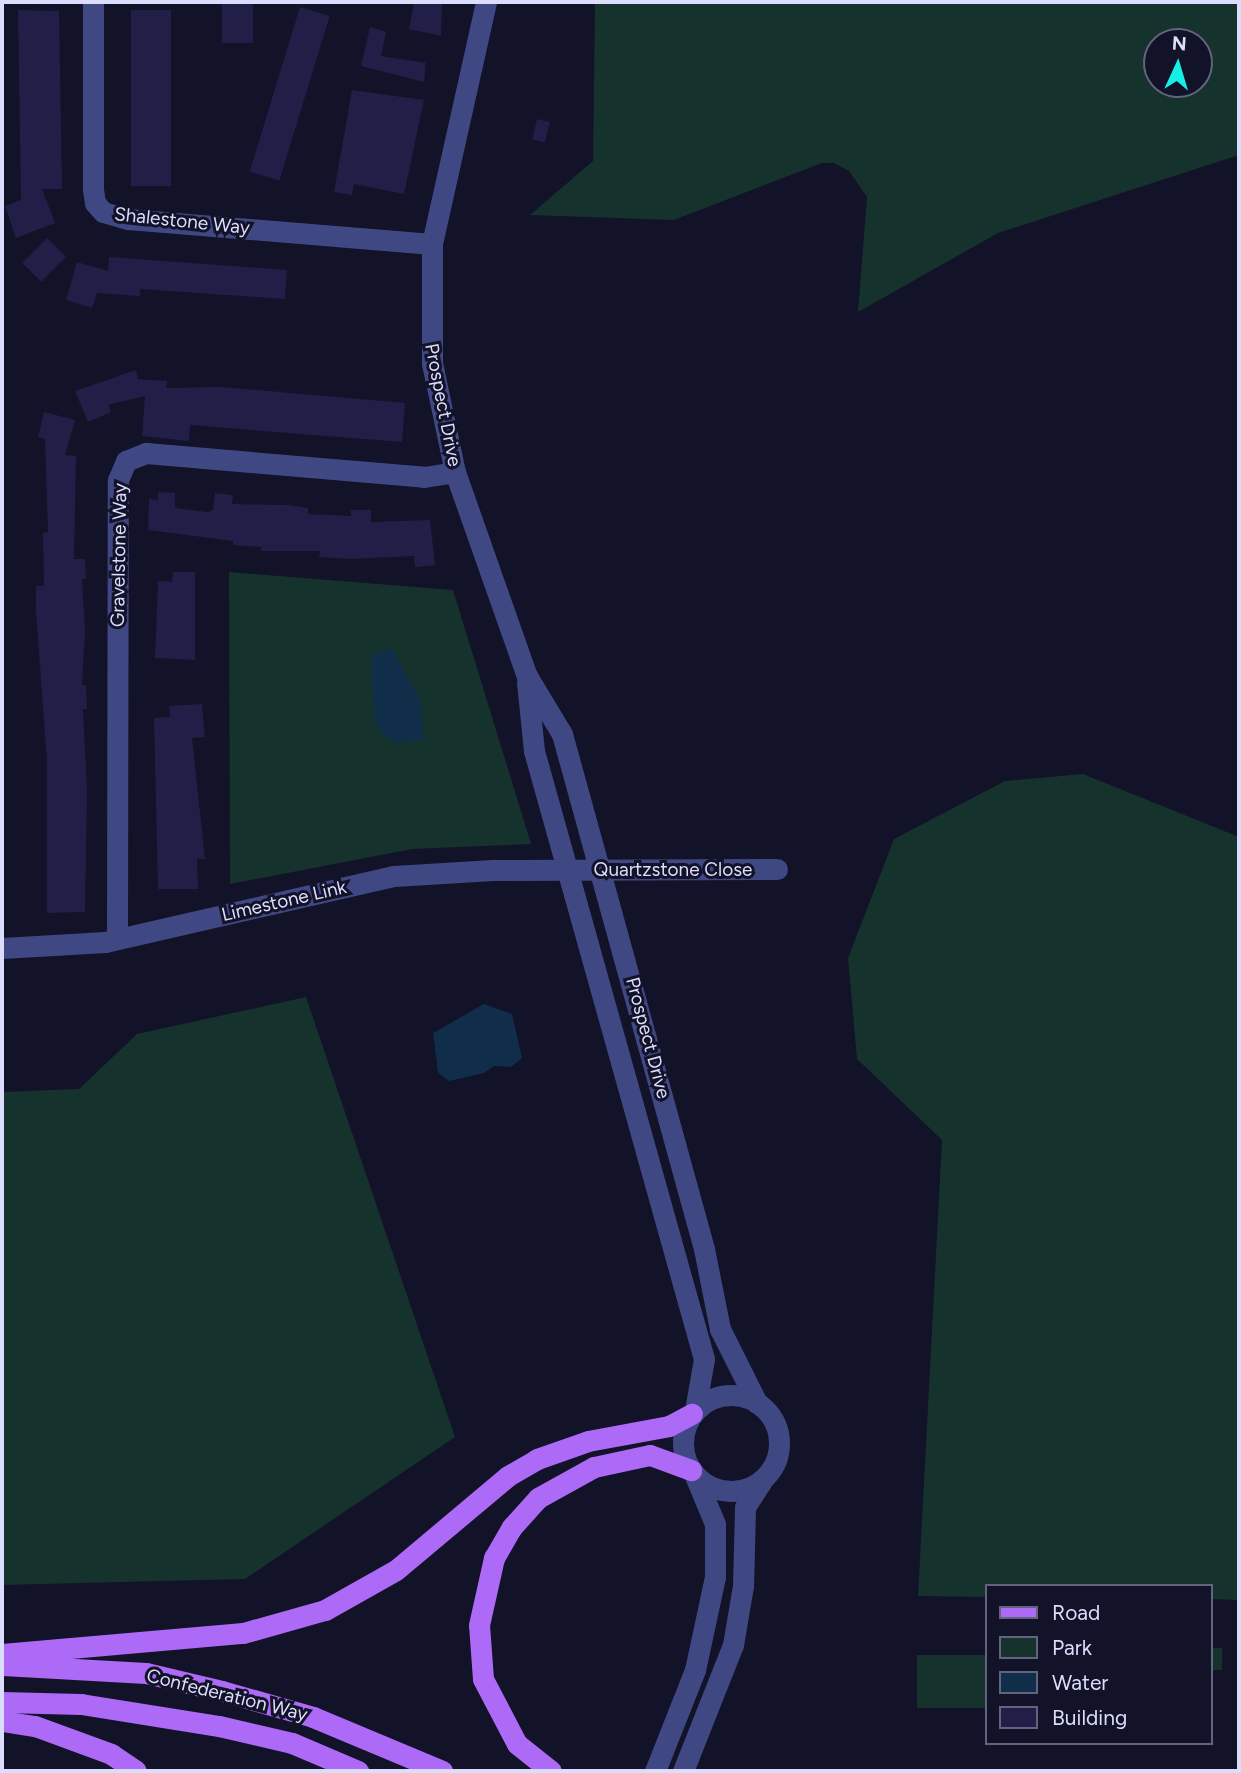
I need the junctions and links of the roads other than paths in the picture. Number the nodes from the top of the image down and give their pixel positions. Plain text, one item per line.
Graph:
1 (93, 2) edge
2 (486, 2) edge
3 (432, 244) junction
4 (455, 472) junction
5 (527, 676) junction
6 (777, 869) dead end
7 (568, 870) junction
8 (602, 871) junction
9 (117, 940) junction
10 (2, 948) edge
11 (757, 1403) junction
12 (694, 1412) junction
13 (693, 1473) junction
14 (762, 1481) junction
15 (2, 1654) edge
16 (2, 1665) edge
17 (2, 1702) edge
18 (2, 1721) edge
19 (136, 1771) edge
20 (358, 1771) edge
21 (442, 1771) edge
22 (551, 1771) edge
23 (655, 1771) edge
24 (682, 1771) edge

1 - 3 street, Shalestone Way
2 - 3 street, Prospect Drive
3 - 4 street, Prospect Drive
4 - 5 street, Prospect Drive
4 - 9 street, Gravelstone Way
5 - 7 street, Prospect Drive
5 - 8 street, Prospect Drive
6 - 8 street, Quartzstone Close
7 - 8 street, Quartzstone Close
7 - 9 street, Limestone Link
7 - 12 street, Prospect Drive
8 - 11 street, Prospect Drive
9 - 10 street, Limestone Link
11 - 12 street
11 - 14 street
12 - 13 street
12 - 15 main road
13 - 14 street
13 - 22 main road
13 - 23 street
14 - 24 street
16 - 21 main road, Confederation Way
17 - 20 main road, Confederation Way
18 - 19 main road

